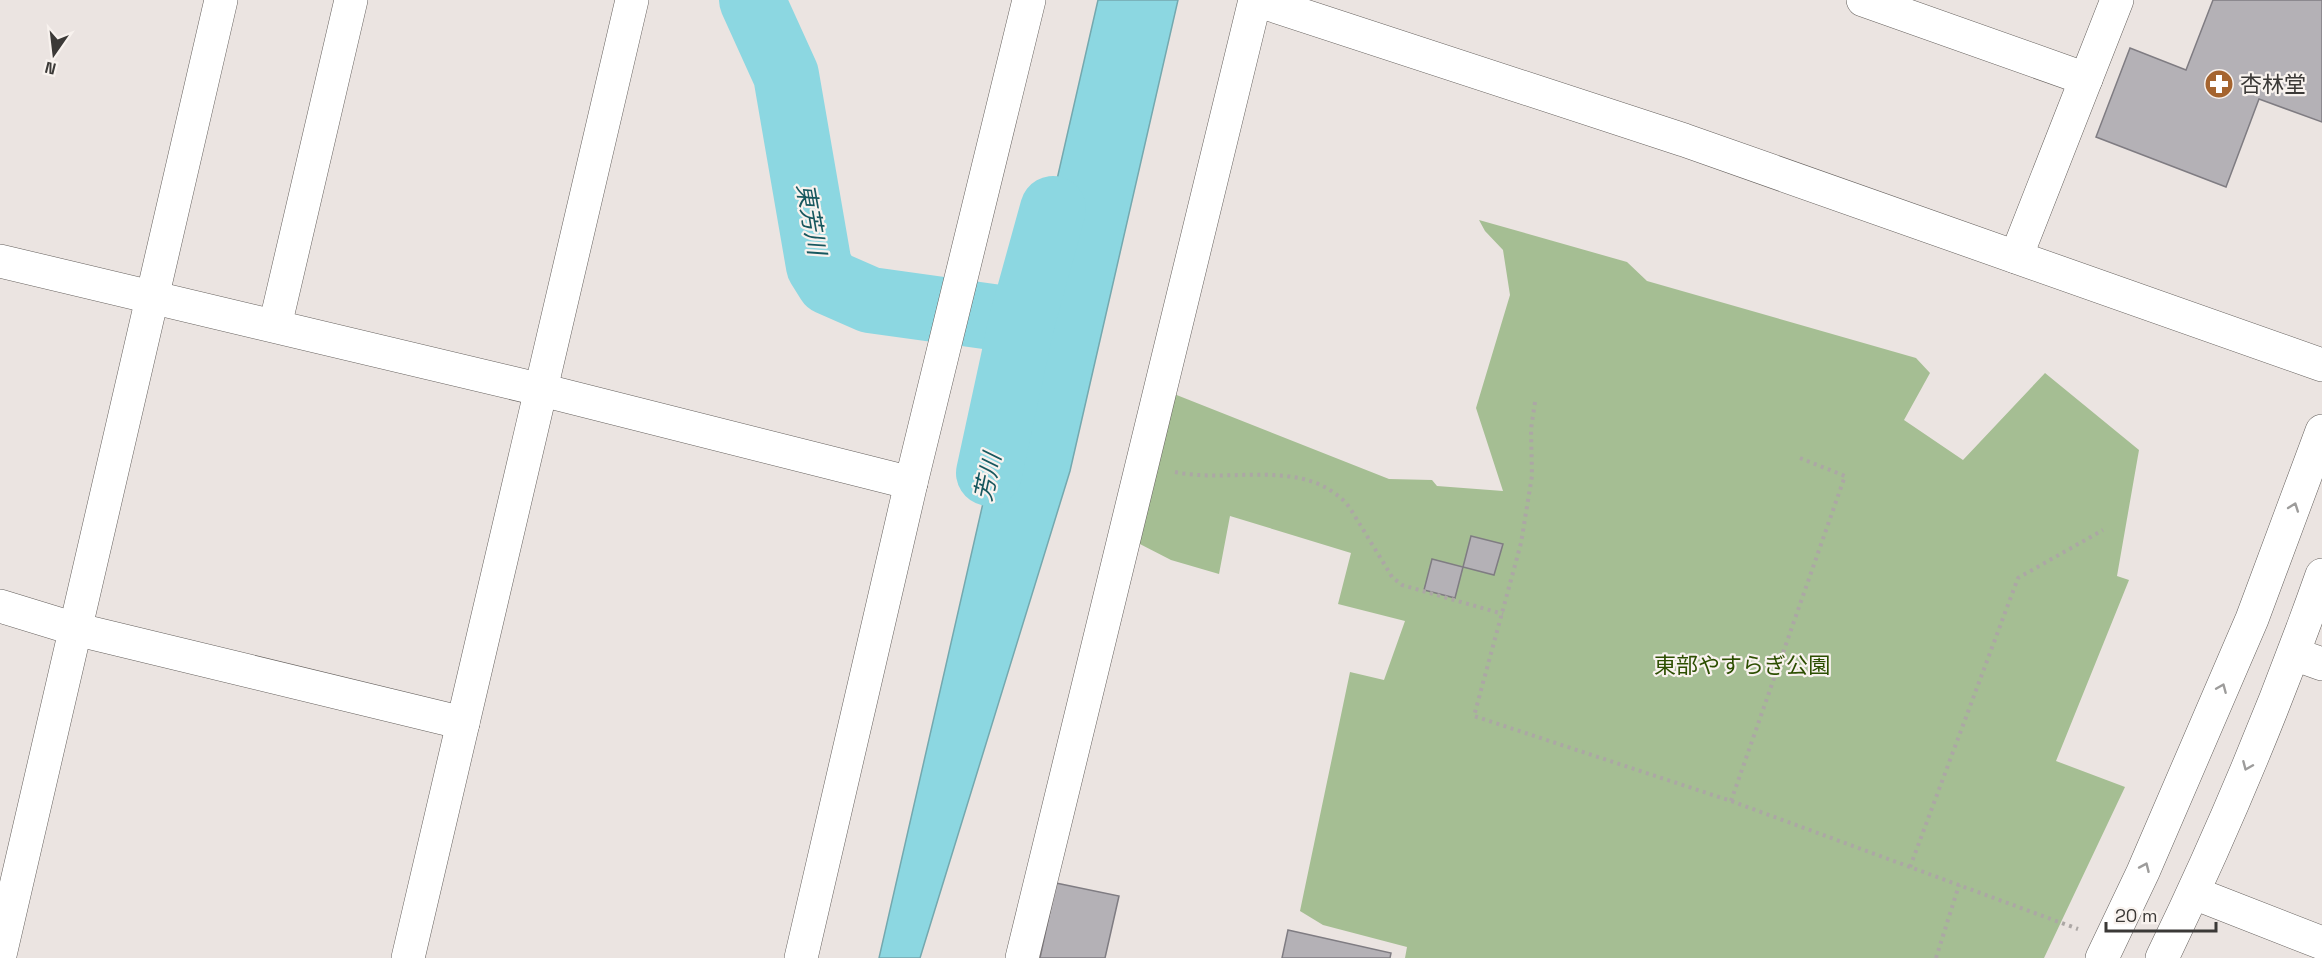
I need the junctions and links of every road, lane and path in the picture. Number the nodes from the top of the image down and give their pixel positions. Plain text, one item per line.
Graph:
1 (221, 0) edge
2 (351, 0) edge
3 (632, 0) edge
4 (1029, 0) edge
5 (1256, 0) edge
6 (1863, 0) edge
7 (2117, 0) edge
8 (2086, 79) junction
9 (2016, 257) junction
10 (0, 261) edge
11 (151, 297) junction
12 (275, 326) junction
13 (2322, 365) edge
14 (542, 390) junction
15 (1535, 402) dead end
16 (2322, 431) edge
17 (1800, 458) dead end
18 (1142, 465) junction
19 (911, 483) junction
20 (2103, 530) dead end
21 (2322, 575) edge
22 (0, 606) edge
23 (1503, 614) junction
24 (75, 629) junction
25 (2308, 659) edge
26 (463, 723) junction
27 (1731, 801) junction
28 (1910, 867) junction
29 (1959, 885) junction
30 (2194, 893) junction
31 (2322, 943) edge
32 (2106, 949) edge
33 (0, 955) edge
34 (408, 958) edge
35 (801, 958) edge
36 (1022, 958) edge
37 (1936, 958) edge
38 (2163, 958) edge

1 - 11 street
2 - 12 street
3 - 14 street
4 - 19 street
5 - 9 street
5 - 18 street
6 - 8 street
7 - 8 street
8 - 9 street
9 - 13 street
10 - 11 street
11 - 12 street
11 - 24 street
12 - 14 street
14 - 19 street
14 - 26 street
15 - 23 path
32 -> 16 street
17 - 27 path
18 - 23 path
18 - 36 street
19 - 35 street
20 - 28 path
21 - 25 street
22 - 24 street
23 - 27 path
24 - 26 street
24 - 33 street
25 -> 30 street
26 - 34 street
27 - 28 path
28 - 29 path
29 - 32 path
29 - 37 path
30 - 31 street
30 - 38 street

